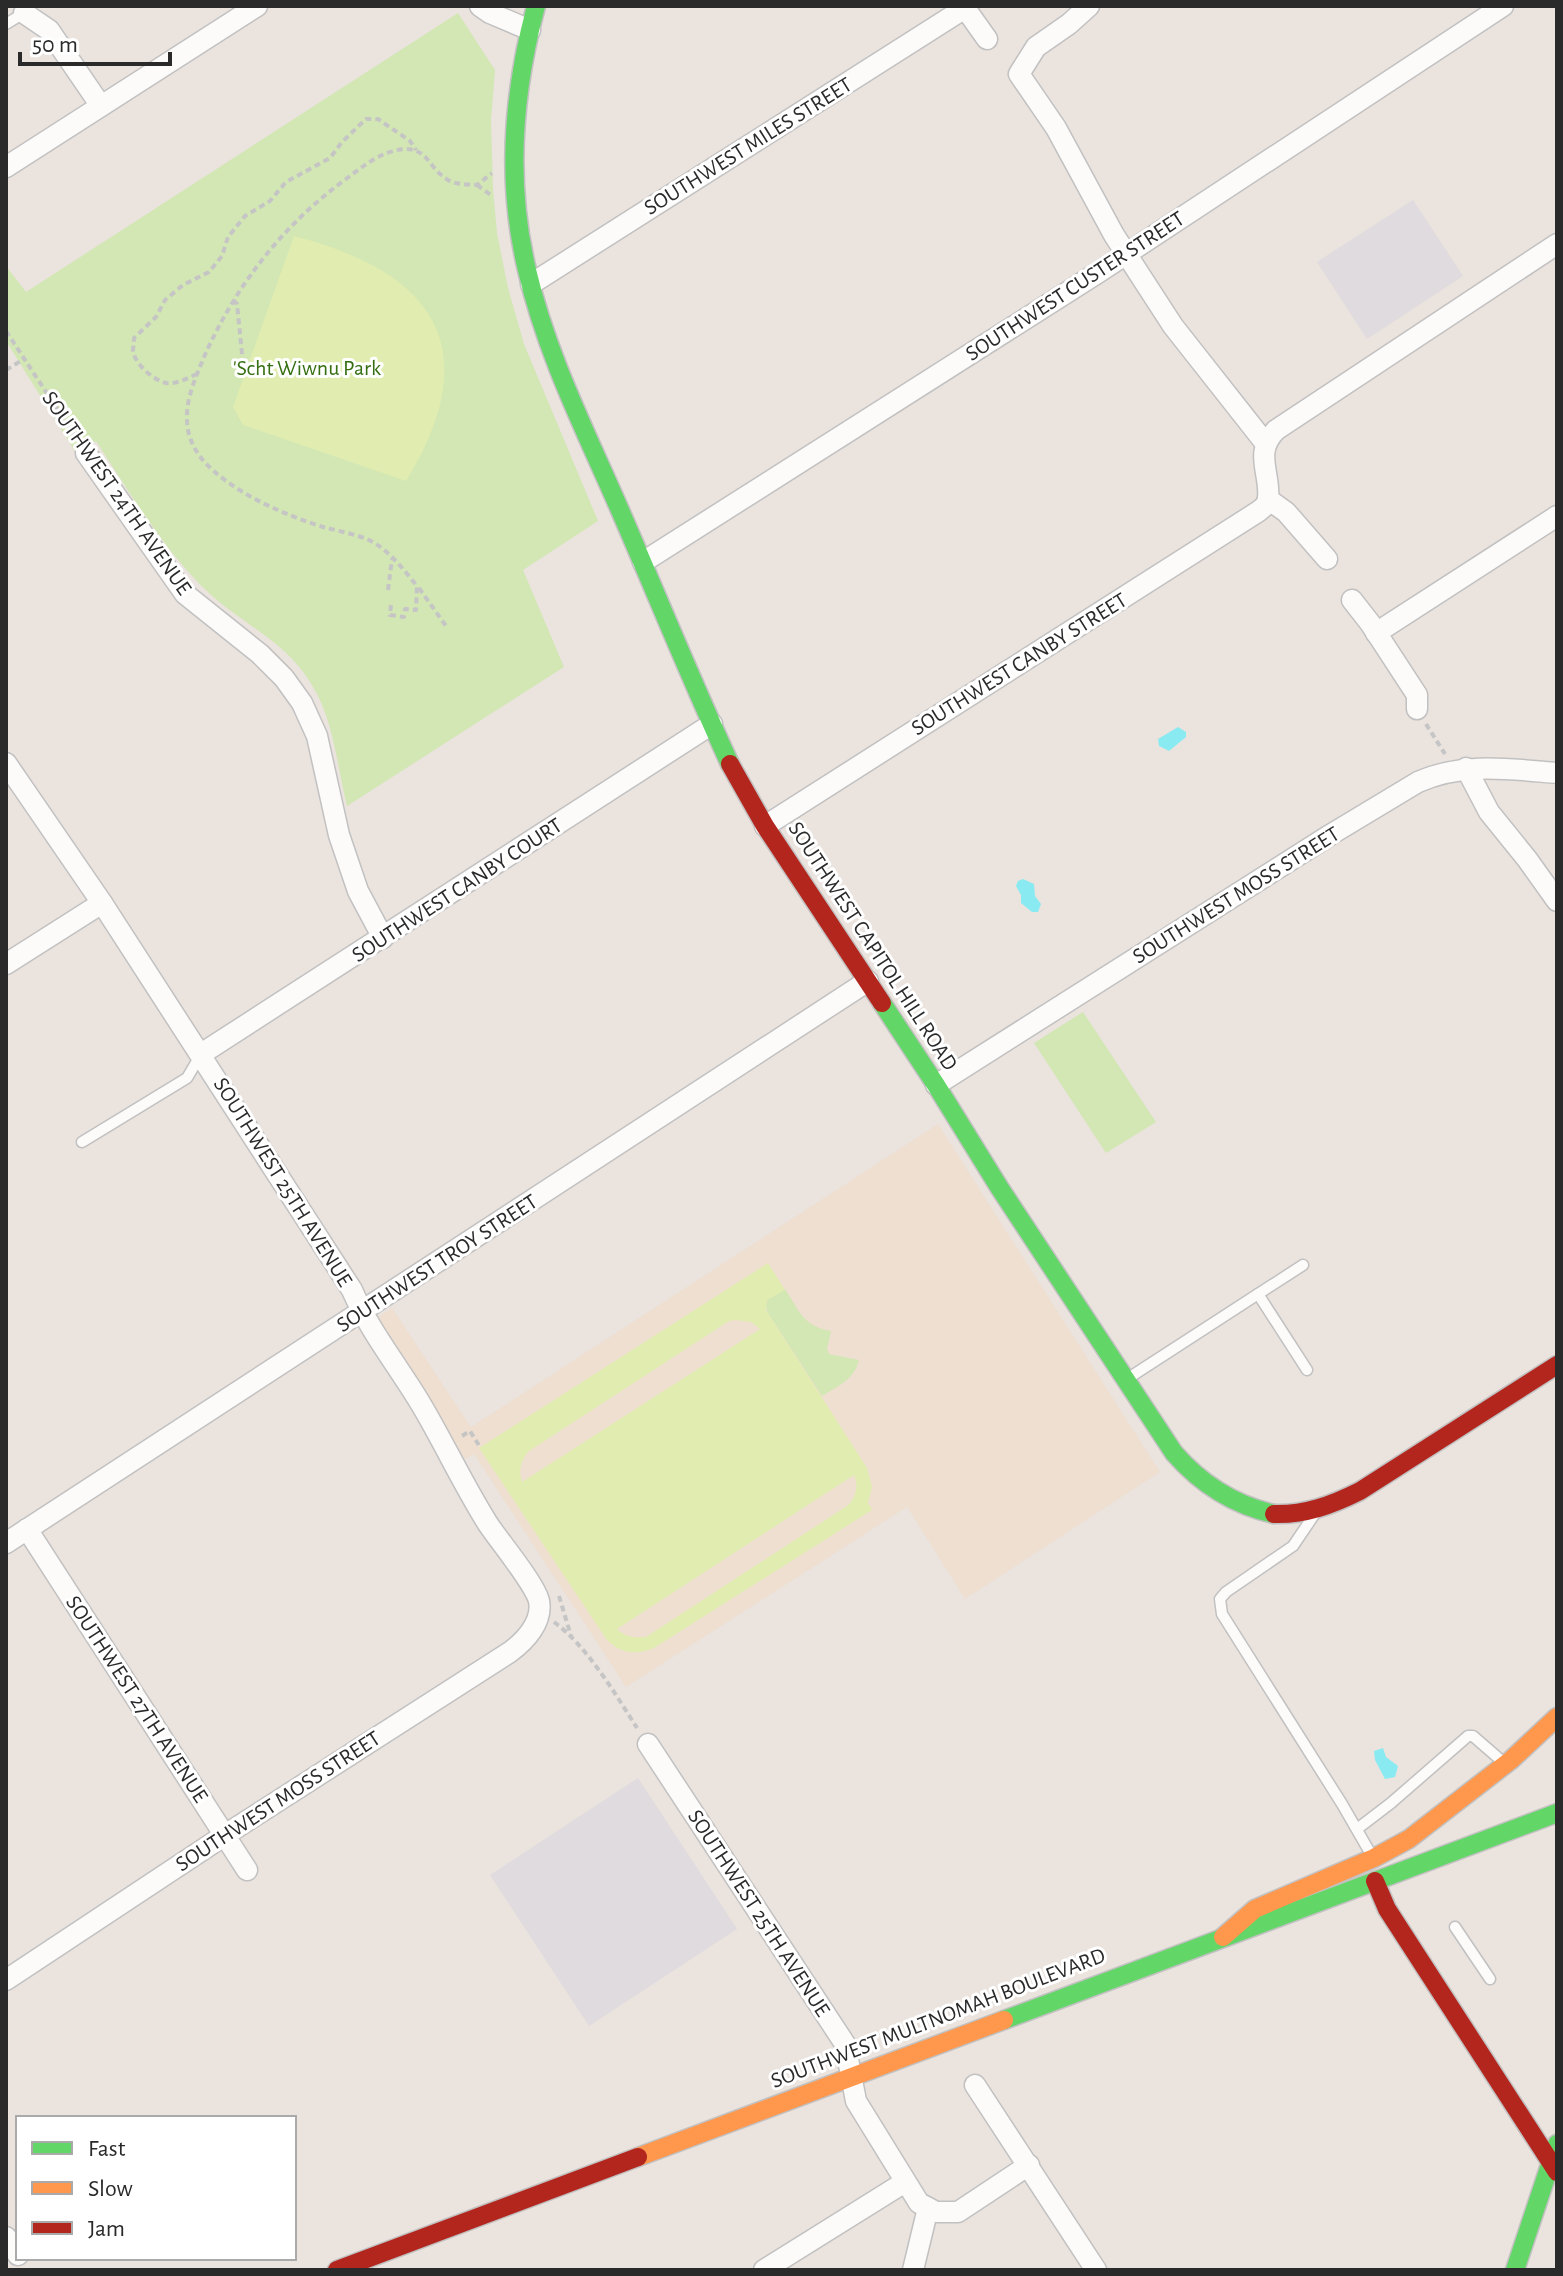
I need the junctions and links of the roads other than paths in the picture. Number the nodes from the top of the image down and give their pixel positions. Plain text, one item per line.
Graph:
1 (257, 6) edge
2 (480, 6) edge
3 (536, 6) edge
4 (1089, 6) edge
5 (1503, 6) edge
6 (965, 8) edge
7 (24, 13) joint
8 (6, 24) edge
9 (530, 30) junction
10 (987, 39) dead end
11 (101, 106) junction
12 (6, 167) edge
13 (1557, 244) edge
14 (1126, 255) junction
15 (531, 284) junction
16 (1266, 444) junction
17 (86, 453) road end
18 (1268, 499) junction
19 (1557, 516) edge
20 (1327, 559) dead end
21 (643, 562) junction
22 (1352, 600) dead end
23 (1376, 633) junction
24 (1417, 709) road end
25 (712, 724) junction
26 (6, 763) edge
27 (1466, 768) junction
28 (1557, 773) edge
29 (765, 826) junction
30 (1557, 901) edge
31 (102, 903) junction
32 (383, 938) junction
33 (6, 964) edge
34 (868, 981) junction
35 (201, 1054) junction
36 (936, 1085) junction
37 (82, 1142) dead end
38 (1303, 1265) dead end
39 (1258, 1294) junction
40 (362, 1312) junction
41 (1557, 1365) edge
42 (1307, 1370) dead end
43 (1125, 1380) junction
44 (1317, 1509) junction
45 (27, 1529) junction
46 (6, 1543) edge
47 (539, 1612) joint
48 (1557, 1717) edge
49 (648, 1744) road end
50 (1505, 1764) junction
51 (1557, 1813) edge
52 (1357, 1829) junction
53 (225, 1835) junction
54 (1374, 1858) junction
55 (247, 1870) dead end
56 (1375, 1881) junction
57 (1455, 1927) dead end
58 (1223, 1937) junction
59 (1490, 1979) dead end
60 (6, 1980) edge
61 (852, 2076) junction
62 (975, 2085) dead end
63 (1557, 2144) edge
64 (1029, 2165) junction
65 (1554, 2167) edge
66 (905, 2182) junction
67 (928, 2208) junction
68 (337, 2270) edge
69 (764, 2270) edge
70 (913, 2270) edge
71 (1096, 2270) edge
72 (1515, 2270) edge

1 - 11 street
2 - 9 street
3 - 9 street, SOUTHWEST CAPITOL HILL ROAD
4 - 14 street
5 - 14 street, SOUTHWEST CUSTER STREET
6 - 10 street
6 - 15 street, SOUTHWEST MILES STREET
7 - 8 lane
7 - 11 street
9 - 15 street, SOUTHWEST CAPITOL HILL ROAD
11 - 12 street
13 - 16 street
14 - 16 street
14 - 21 street, SOUTHWEST CUSTER STREET
15 - 21 street, SOUTHWEST CAPITOL HILL ROAD
16 - 18 street
17 - 32 street, SOUTHWEST 24TH AVENUE
18 - 20 street
18 - 29 street, SOUTHWEST CANBY STREET
19 - 23 street
21 - 25 street, SOUTHWEST CAPITOL HILL ROAD
22 - 23 street
23 - 24 street
25 - 29 street, SOUTHWEST CAPITOL HILL ROAD
25 - 32 street, SOUTHWEST CANBY COURT
26 - 31 street, SOUTHWEST 25TH AVENUE
27 - 28 street, SOUTHWEST MOSS STREET
27 - 30 street
27 - 36 street, SOUTHWEST MOSS STREET
29 - 34 street, SOUTHWEST CAPITOL HILL ROAD
31 - 33 street
31 - 35 street, SOUTHWEST 25TH AVENUE
32 - 35 street, SOUTHWEST CANBY COURT
34 - 36 street, SOUTHWEST CAPITOL HILL ROAD
34 - 40 street, SOUTHWEST TROY STREET
35 - 37 lane
35 - 40 street, SOUTHWEST 25TH AVENUE
36 - 43 street, SOUTHWEST CAPITOL HILL ROAD
38 - 39 lane
39 - 42 lane
39 - 43 lane
40 - 45 street, SOUTHWEST TROY STREET
40 - 47 street, SOUTHWEST 25TH AVENUE
41 - 44 street, SOUTHWEST CAPITOL HILL ROAD
43 - 44 street, SOUTHWEST CAPITOL HILL ROAD
44 - 52 lane
45 - 46 street, SOUTHWEST TROY STREET
45 - 53 street, SOUTHWEST 27TH AVENUE
47 - 53 street, SOUTHWEST MOSS STREET
48 - 50 street
49 - 61 street, SOUTHWEST 25TH AVENUE
50 - 52 lane
50 - 54 street
51 - 56 street, SOUTHWEST MULTNOMAH BOULEVARD
52 - 54 lane
53 - 55 street, SOUTHWEST 27TH AVENUE
53 - 60 street, SOUTHWEST MOSS STREET
54 - 58 street
56 - 58 street, SOUTHWEST MULTNOMAH BOULEVARD
56 - 65 street
57 - 59 lane
58 - 61 street, SOUTHWEST MULTNOMAH BOULEVARD
61 - 66 street, SOUTHWEST 25TH AVENUE
61 - 68 street, SOUTHWEST MULTNOMAH BOULEVARD
62 - 64 street
63 - 65 street
64 - 67 street
64 - 71 street
65 - 72 street
66 - 67 street, SOUTHWEST 25TH AVENUE
66 - 69 street
67 - 70 street

